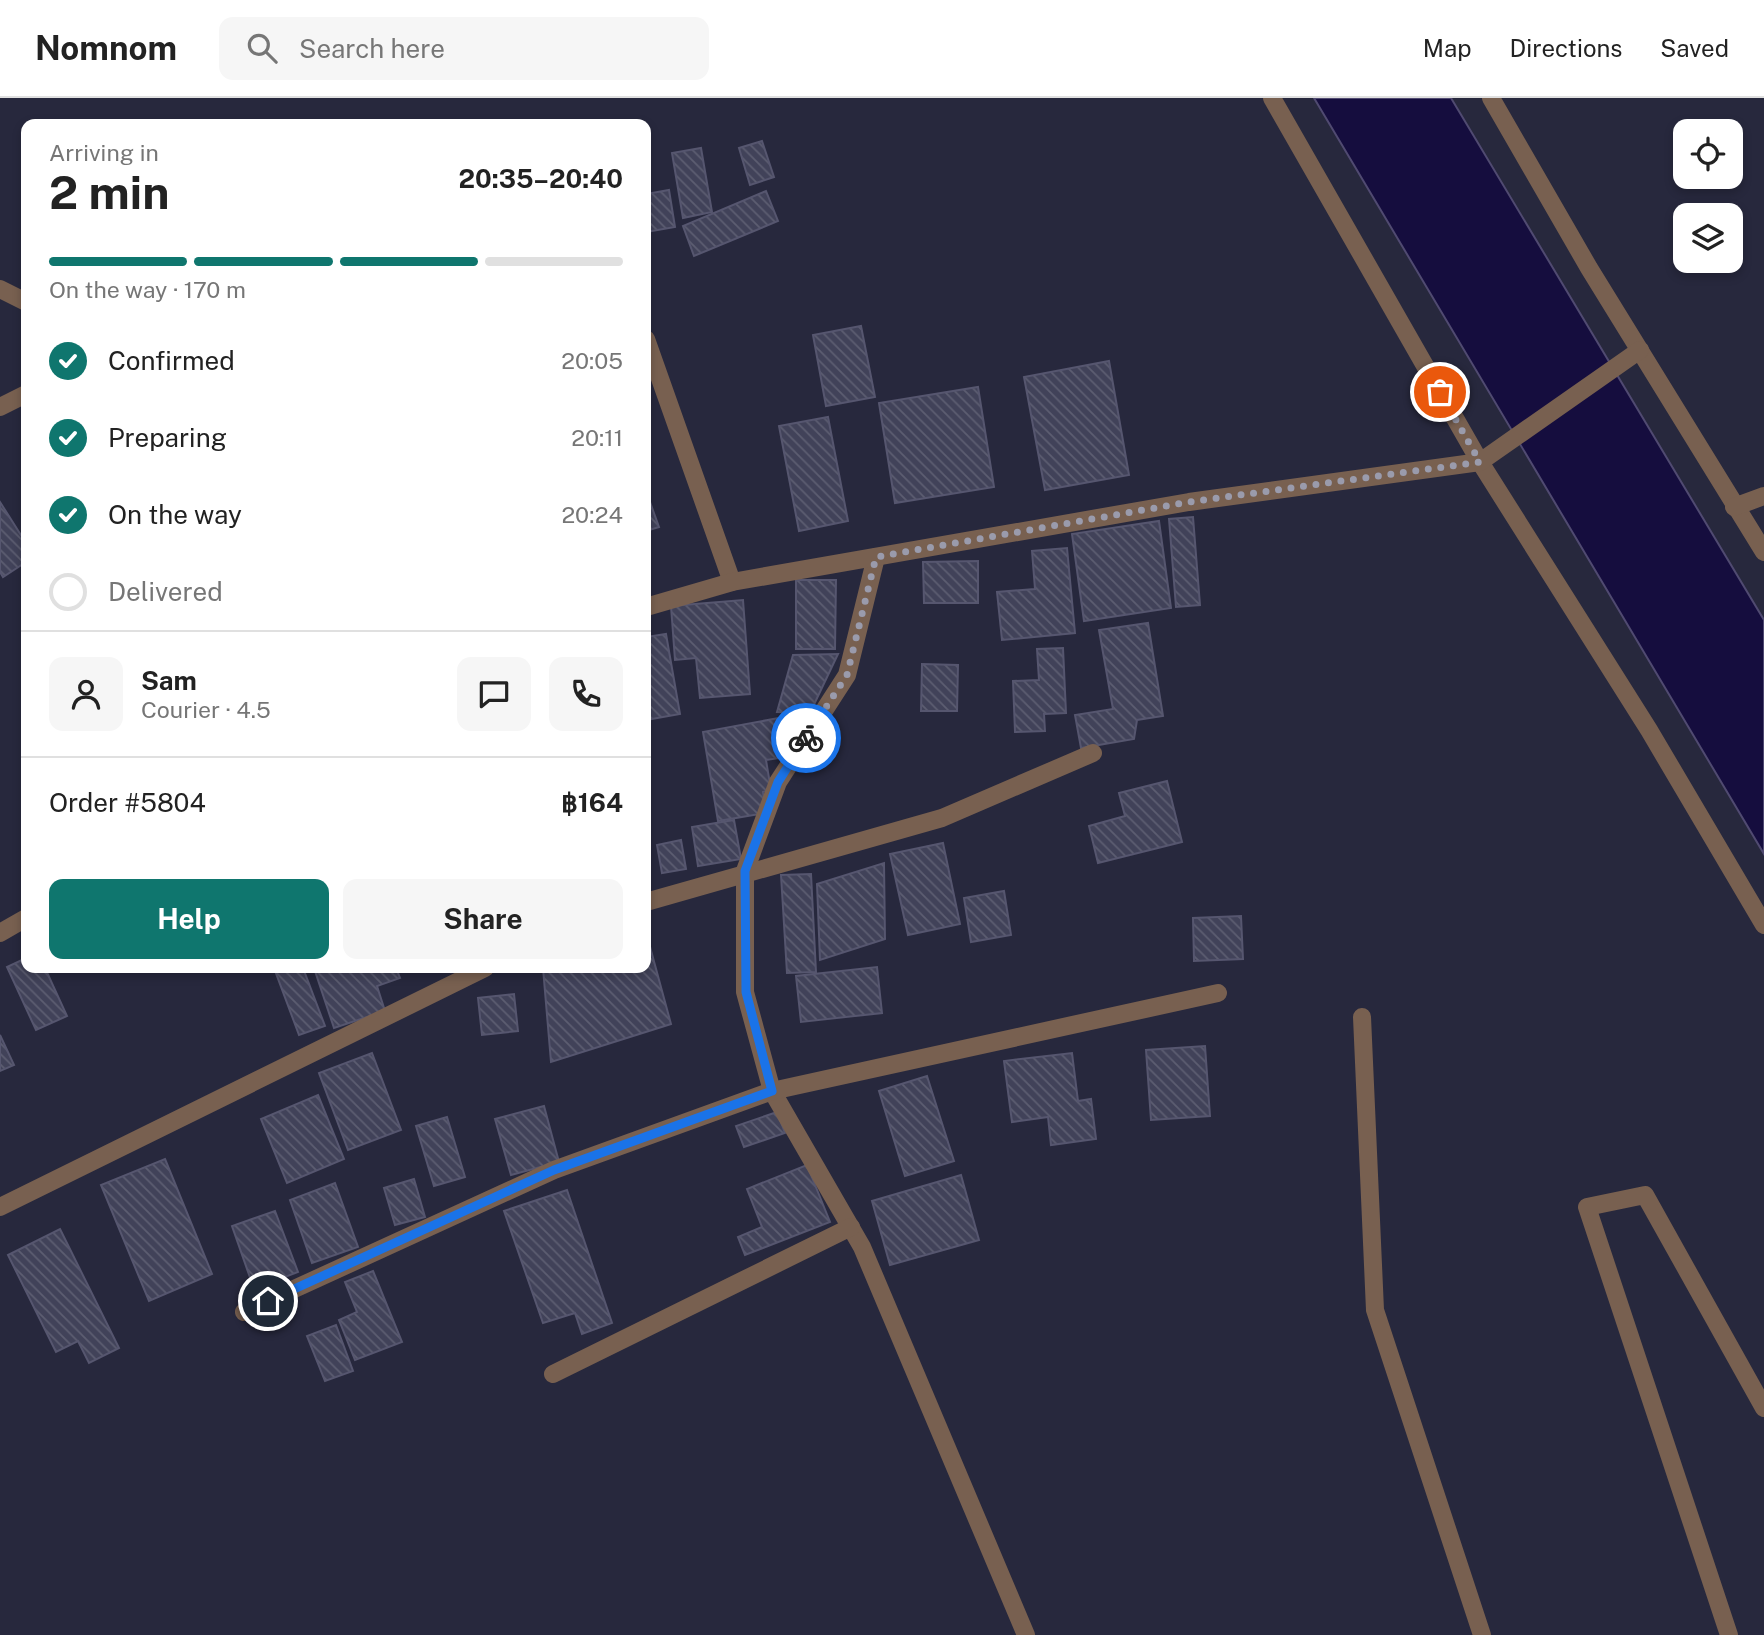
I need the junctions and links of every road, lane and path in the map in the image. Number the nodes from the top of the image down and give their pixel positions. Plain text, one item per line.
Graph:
1 (1272, 98) edge
2 (1491, 98) edge
3 (0, 289) edge
4 (21, 300) edge
5 (1640, 350) junction
6 (651, 353) edge
7 (21, 396) edge
8 (0, 407) edge
9 (1480, 462) junction
10 (1764, 496) edge
11 (1734, 507) junction
12 (1764, 552) edge
13 (876, 557) junction
14 (732, 582) junction
15 (651, 606) edge
16 (1093, 753) dead end
17 (745, 871) junction
18 (651, 899) edge
19 (21, 921) edge
20 (1764, 925) edge
21 (0, 933) edge
22 (475, 973) edge
23 (1218, 993) dead end
24 (1362, 1017) dead end
25 (772, 1091) junction
26 (0, 1207) edge
27 (851, 1227) junction
28 (244, 1312) dead end
29 (553, 1374) dead end
30 (1764, 1408) edge
31 (1026, 1635) edge
32 (1482, 1635) edge
33 (1729, 1635) edge

1 - 9 street
2 - 5 street
3 - 4 street
5 - 9 street
5 - 11 street
6 - 14 street
7 - 8 street
9 - 13 street
9 - 20 street
10 - 11 street
11 - 12 street
13 - 14 street
13 - 17 street
14 - 15 street
16 - 17 street
17 - 18 street
17 - 25 street
19 - 21 street
22 - 26 street
23 - 25 street
24 - 32 street
25 - 27 street
25 - 28 street
27 - 29 street
27 - 31 street
30 - 33 street

